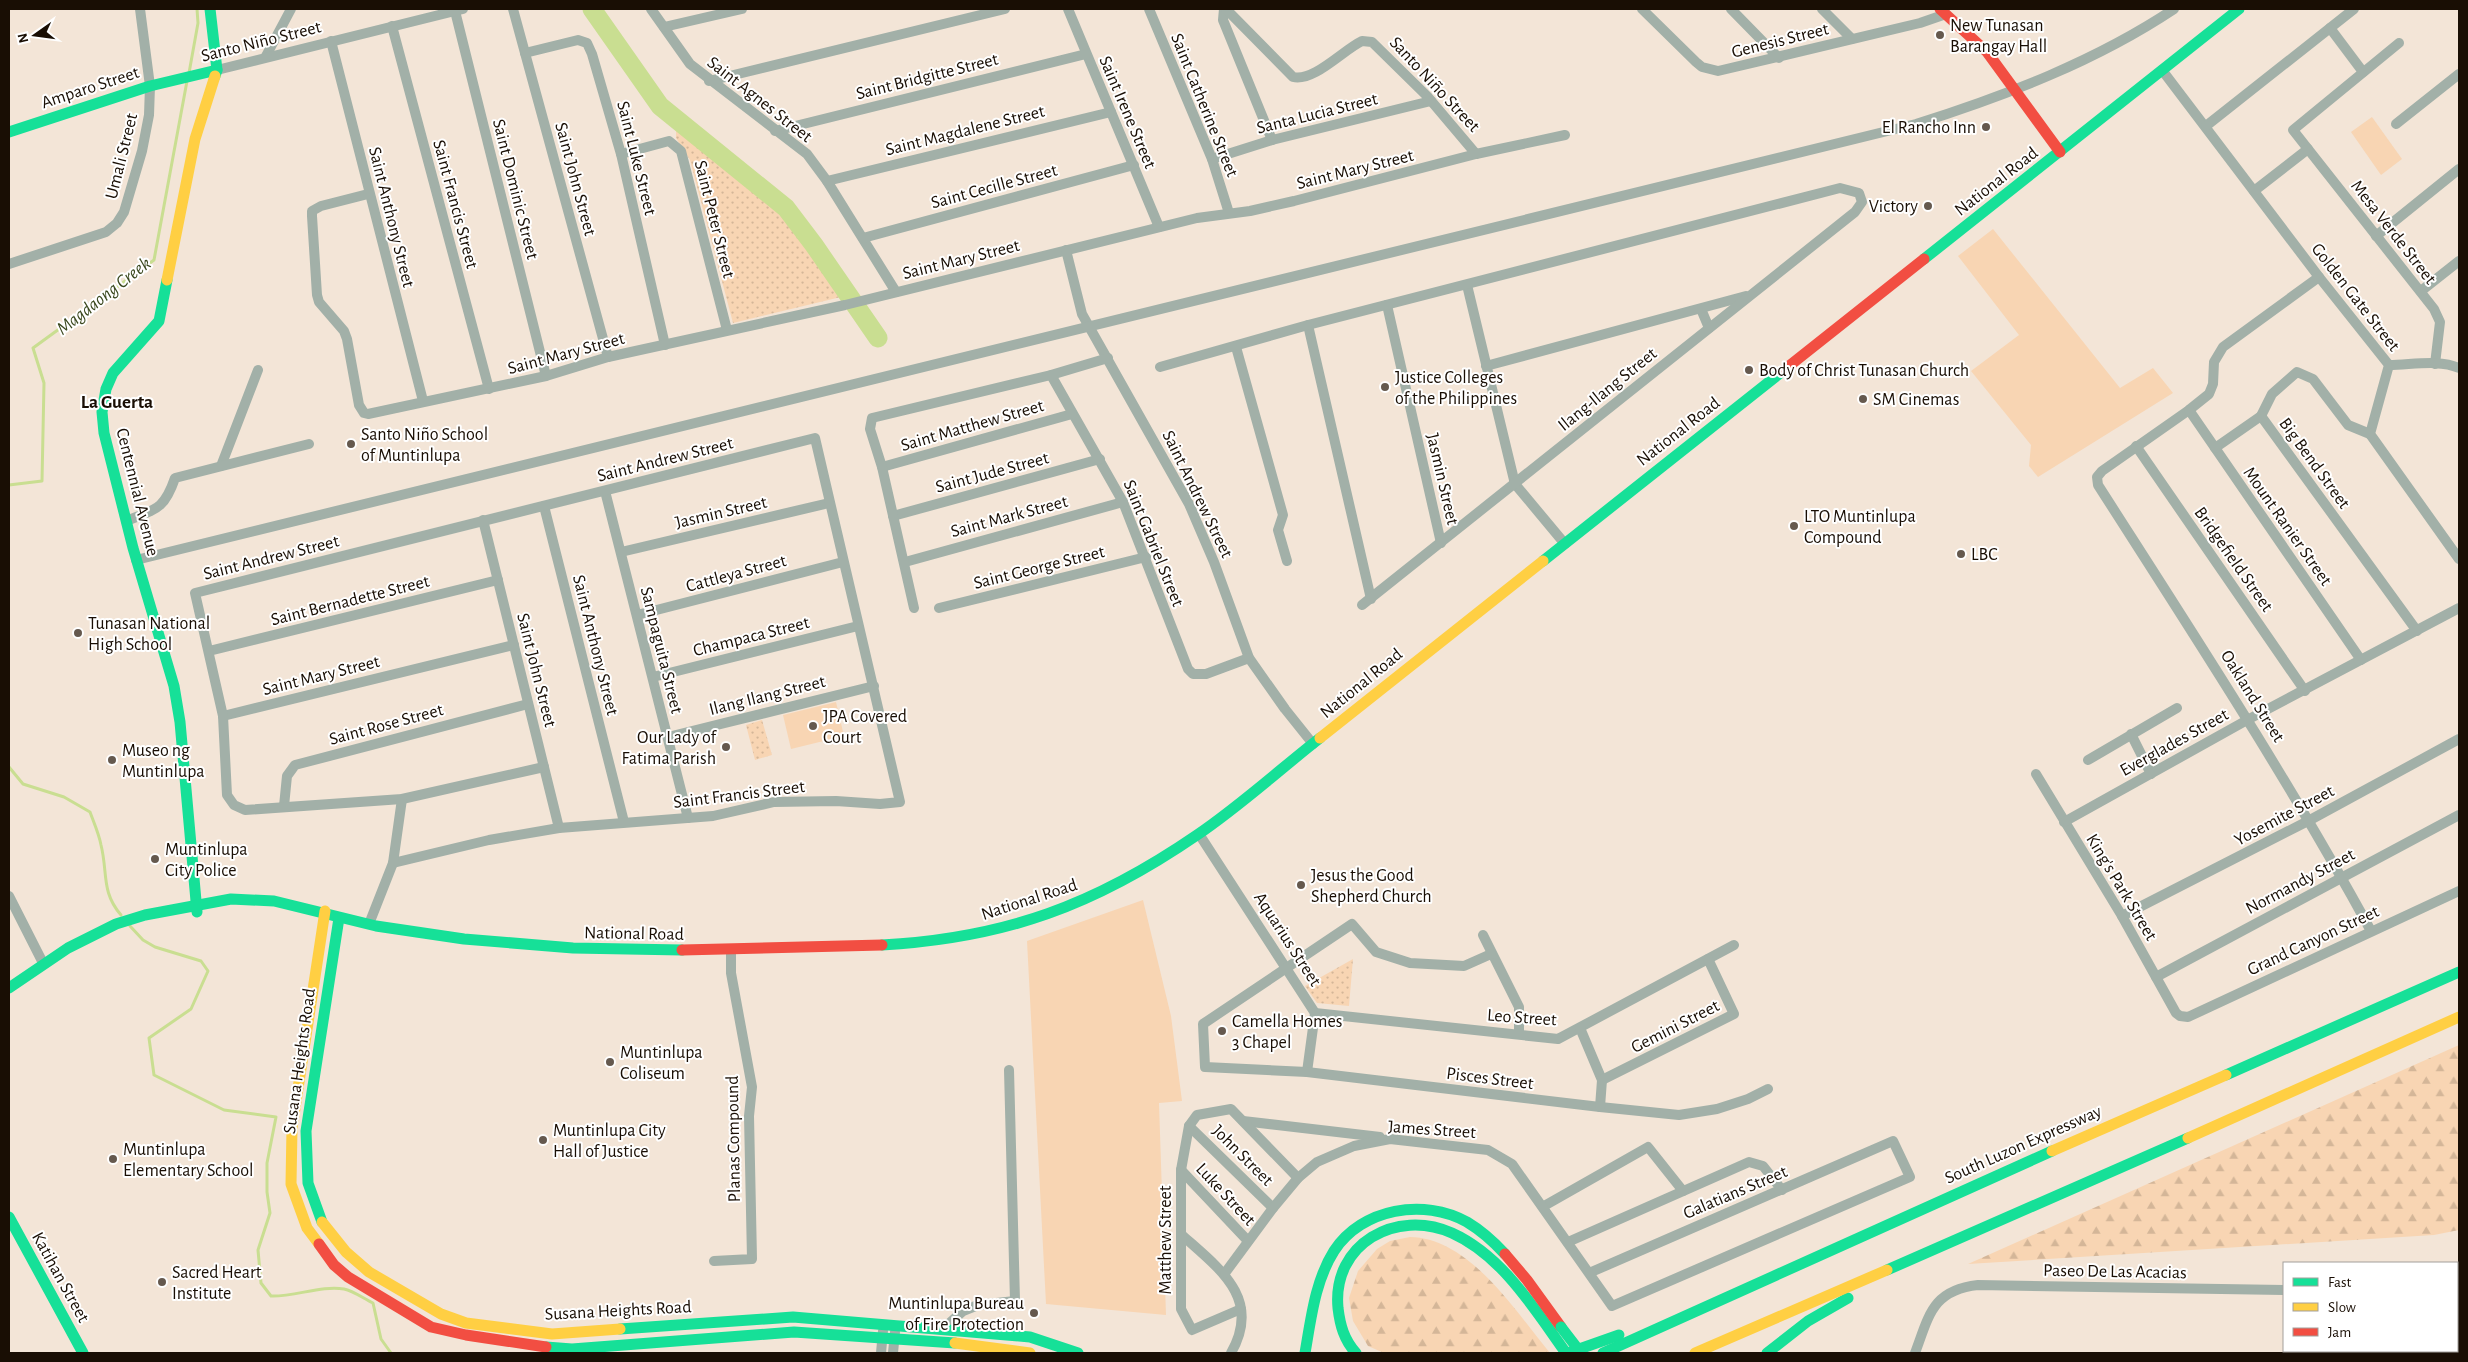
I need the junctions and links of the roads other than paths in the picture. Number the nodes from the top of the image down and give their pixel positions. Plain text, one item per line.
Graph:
1 (140, 9) edge
2 (210, 9) edge
3 (291, 9) edge
4 (512, 9) edge
5 (651, 9) edge
6 (742, 9) edge
7 (1005, 9) edge
8 (1068, 9) edge
9 (1149, 9) edge
10 (1225, 9) edge
11 (1642, 9) edge
12 (1731, 9) edge
13 (1822, 9) edge
14 (2174, 9) edge
15 (2239, 9) edge
16 (2354, 9) edge
17 (459, 10) edge
18 (1943, 11) edge
19 (392, 26) junction
20 (664, 27) junction
21 (2330, 28) junction
22 (1852, 39) junction
23 (331, 41) junction
24 (2398, 43) dead end
25 (525, 53) junction
26 (1086, 54) junction
27 (266, 56) junction
28 (1779, 58) junction
29 (2162, 70) junction
30 (212, 71) junction
31 (2363, 72) junction
32 (2459, 74) edge
33 (183, 78) joint
34 (709, 81) junction
35 (150, 86) junction
36 (2016, 88) junction
37 (1431, 101) junction
38 (1111, 112) junction
39 (2396, 124) dead end
40 (2206, 126) junction
41 (775, 131) junction
42 (9, 132) edge
43 (1565, 135) dead end
44 (1272, 140) junction
45 (2308, 149) junction
46 (2060, 152) junction
47 (621, 154) junction
48 (1476, 154) junction
49 (1212, 159) junction
50 (1134, 165) junction
51 (2459, 169) edge
52 (827, 181) junction
53 (2254, 191) junction
54 (368, 194) junction
55 (1229, 213) junction
56 (1159, 227) junction
57 (2376, 236) junction
58 (863, 238) junction
59 (1066, 250) junction
60 (2459, 261) edge
61 (9, 264) edge
62 (2319, 278) junction
63 (1468, 285) junction
64 (2421, 291) junction
65 (896, 292) junction
66 (1752, 295) junction
67 (1387, 305) junction
68 (1701, 309) junction
69 (1308, 325) junction
70 (1091, 327) junction
71 (1709, 328) junction
72 (727, 330) junction
73 (665, 345) junction
74 (1236, 346) junction
75 (608, 357) junction
76 (1108, 358) junction
77 (2435, 364) junction
78 (2389, 365) junction
79 (1486, 366) junction
80 (1160, 367) dead end
81 (2459, 368) edge
82 (258, 370) dead end
83 (1051, 375) junction
84 (546, 376) junction
85 (489, 389) junction
86 (423, 401) junction
87 (2189, 410) junction
88 (1072, 414) junction
89 (2261, 416) junction
90 (2370, 434) junction
91 (815, 438) joint
92 (309, 444) dead end
93 (2136, 446) junction
94 (2215, 448) junction
95 (1100, 459) junction
96 (221, 466) junction
97 (882, 467) junction
98 (1515, 484) junction
99 (605, 491) junction
100 (1123, 502) junction
101 (829, 503) junction
102 (544, 506) junction
103 (893, 516) junction
104 (483, 520) junction
105 (126, 521) junction
106 (1441, 544) junction
107 (1565, 544) junction
108 (621, 552) junction
109 (1146, 557) junction
110 (2459, 559) edge
111 (136, 560) junction
112 (1287, 561) dead end
113 (843, 562) junction
114 (905, 562) junction
115 (498, 580) junction
116 (914, 608) dead end
117 (939, 608) dead end
118 (2459, 608) edge
119 (637, 615) junction
120 (858, 626) junction
121 (2417, 632) junction
122 (514, 646) junction
123 (209, 651) junction
124 (1249, 658) junction
125 (2361, 660) junction
126 (653, 676) junction
127 (874, 686) junction
128 (2305, 691) junction
129 (528, 704) junction
130 (2177, 708) dead end
131 (223, 716) junction
132 (2249, 719) junction
133 (2131, 734) junction
134 (668, 737) junction
135 (2459, 739) edge
136 (1313, 744) junction
137 (2088, 760) dead end
138 (544, 767) junction
139 (2036, 774) dead end
140 (2151, 774) junction
141 (402, 799) junction
142 (284, 806) junction
143 (2459, 815) edge
144 (688, 818) junction
145 (2310, 820) junction
146 (624, 822) junction
147 (2064, 822) junction
148 (559, 828) junction
149 (1199, 834) junction
150 (393, 863) junction
151 (2342, 877) junction
152 (2459, 891) edge
153 (9, 896) edge
154 (196, 907) junction
155 (2122, 916) junction
156 (324, 917) junction
157 (339, 918) junction
158 (369, 924) junction
159 (2372, 931) junction
160 (1483, 935) dead end
161 (1734, 944) dead end
162 (731, 951) junction
163 (1491, 954) junction
164 (1708, 959) junction
165 (43, 963) junction
166 (1286, 966) junction
167 (2459, 972) edge
168 (2156, 977) junction
169 (9, 988) edge
170 (1315, 1013) junction
171 (2180, 1016) joint
172 (2459, 1017) edge
173 (1580, 1028) junction
174 (1519, 1034) junction
175 (1009, 1070) dead end
176 (1307, 1072) junction
177 (1602, 1080) junction
178 (1768, 1089) dead end
179 (1600, 1107) junction
180 (1243, 1121) junction
181 (1190, 1126) junction
182 (1390, 1139) junction
183 (1181, 1170) junction
184 (1298, 1178) junction
185 (1782, 1190) junction
186 (1683, 1191) junction
187 (1544, 1206) junction
188 (1273, 1208) junction
189 (9, 1217) edge
190 (1183, 1236) junction
191 (1248, 1241) junction
192 (1568, 1242) junction
193 (714, 1261) dead end
194 (1891, 1268) junction
195 (1225, 1273) junction
196 (1589, 1273) junction
197 (2283, 1290) edge
198 (1612, 1306) joint
199 (1336, 1307) junction
200 (1241, 1309) junction
201 (883, 1325) junction
202 (896, 1326) junction
203 (1660, 1327) junction
204 (944, 1329) junction
205 (888, 1339) junction
206 (83, 1353) edge
207 (881, 1353) edge
208 (893, 1353) edge
209 (1030, 1353) edge
210 (1078, 1353) edge
211 (1231, 1353) edge
212 (1305, 1353) edge
213 (1346, 1353) edge
214 (1356, 1353) edge
215 (1567, 1353) edge
216 (1580, 1353) edge
217 (1603, 1353) edge
218 (1695, 1353) edge
219 (1767, 1353) edge
220 (1915, 1353) edge

1 - 35 street, Umali Street
2 - 30 main road
3 - 27 street
4 - 25 street, Saint John Street
5 - 20 street, Saint Agnes Street
6 - 20 street
7 - 34 street
8 - 26 street, Saint Irene Street
9 - 49 street, Saint Catherine Street
10 - 37 street, Santo Niño Street
10 - 44 street
11 - 28 street, Genesis Street
12 - 28 street
13 - 22 street
14 - 36 street
15 - 29 main road, National Road
16 - 21 street
17 - 19 street, Santo Niño Street
17 - 84 street, Saint Dominic Street
18 - 22 street, Genesis Street
18 - 36 main road
19 - 23 street, Santo Niño Street
19 - 85 street, Saint Francis Street
20 - 34 street, Saint Agnes Street
21 - 31 street
21 - 40 street
22 - 28 street, Genesis Street
23 - 27 street, Santo Niño Street
23 - 54 street, Saint Anthony Street
24 - 31 street
25 - 47 street, Saint Luke Street
25 - 75 street, Saint John Street
26 - 38 street, Saint Irene Street
26 - 41 street, Saint Bridgitte Street
27 - 30 street, Santo Niño Street
29 - 40 street, Golden Gate Street
29 - 46 main road, National Road
30 - 33 main road, Santo Niño Street
30 - 105 main road, Centennial Avenue
31 - 45 street, Mesa Verde Street
32 - 39 street
33 - 35 main road, Amparo Street
34 - 41 street, Saint Agnes Street
35 - 42 main road, Amparo Street
35 - 61 street, Umali Street
36 - 46 main road
36 - 70 street
37 - 44 street, Santa Lucia Street
37 - 48 street, Santo Niño Street
38 - 50 street, Saint Irene Street
38 - 52 street, Saint Magdalene Street
40 - 53 street, Golden Gate Street
41 - 52 street, Saint Agnes Street
43 - 48 street, Saint Mary Street
44 - 49 street, Santa Lucia Street
45 - 53 street
45 - 57 street, Mesa Verde Street
46 - 107 main road, National Road
47 - 72 street, Saint Peter Street
47 - 73 street, Saint Luke Street
48 - 55 street, Saint Mary Street
49 - 55 street, Saint Catherine Street
50 - 56 street, Saint Irene Street
50 - 58 street, Saint Cecille Street
51 - 57 street
52 - 58 street, Saint Agnes Street
53 - 62 street, Golden Gate Street
54 - 86 street, Saint Anthony Street
54 - 86 street, Saint Mary Street
55 - 56 street, Saint Mary Street
56 - 59 street, Saint Mary Street
57 - 64 street, Mesa Verde Street
58 - 65 street, Saint Agnes Street
59 - 65 street, Saint Mary Street
59 - 70 street, Saint Andrew Street
60 - 64 street
62 - 78 street, Golden Gate Street
62 - 87 street
63 - 66 street, Ilang-Ilang Street
63 - 67 street
63 - 79 street
64 - 77 street, Mesa Verde Street
65 - 72 street, Saint Mary Street
66 - 68 street
66 - 71 street, Ilang-Ilang Street
67 - 69 street
67 - 106 street, Jasmin Street
68 - 71 street
68 - 79 street
69 - 74 street
69 - 106 street, Ilang-Ilang Street
70 - 76 street, Saint Andrew Street
70 - 111 street
71 - 98 street, Ilang-Ilang Street
72 - 73 street, Saint Mary Street
73 - 75 street, Saint Mary Street
74 - 80 street
74 - 112 street
75 - 84 street, Saint Mary Street
76 - 83 street
76 - 124 street, Saint Andrew Street
77 - 78 street
77 - 81 street
78 - 90 street, Golden Gate Street
79 - 98 street
82 - 96 street
83 - 88 street, Saint Gabriel Street
83 - 97 street
84 - 85 street, Saint Mary Street
85 - 86 street, Saint Mary Street
87 - 93 street
87 - 94 street, Mount Ranier Street
88 - 95 street, Saint Gabriel Street
88 - 97 street, Saint Matthew Street
89 - 90 street, Big Bend Street
89 - 94 street
89 - 121 street, Big Bend Street
90 - 110 street
91 - 99 street, Saint Andrew Street
91 - 101 street, Saint Francis Street
92 - 96 street
93 - 128 street, Bridgefield Street
93 - 132 street, Oakland Street
94 - 125 street, Mount Ranier Street
95 - 100 street, Saint Gabriel Street
95 - 103 street, Saint Jude Street
96 - 105 street
97 - 103 street
98 - 106 street, Ilang-Ilang Street
98 - 107 street
99 - 102 street, Saint Andrew Street
99 - 108 street, Sampaguita Street
100 - 109 street, Saint Gabriel Street
100 - 114 street, Saint Mark Street
101 - 108 street, Jasmin Street
101 - 113 street, Saint Francis Street
102 - 104 street, Saint Andrew Street
102 - 146 street, Saint Anthony Street
103 - 114 street
104 - 115 street, Saint John Street
104 - 123 street, Saint Andrew Street
105 - 111 main road, Centennial Avenue
107 - 136 main road, National Road
108 - 119 street, Sampaguita Street
109 - 117 street, Saint George Street
109 - 124 street, Saint Gabriel Street
111 - 154 main road, Centennial Avenue
113 - 119 street, Cattleya Street
113 - 120 street, Saint Francis Street
114 - 116 street
115 - 122 street, Saint John Street
115 - 123 street, Saint Bernadette Street
118 - 121 street, Everglades Street
119 - 126 street, Sampaguita Street
120 - 126 street, Champaca Street
120 - 127 street, Saint Francis Street
121 - 125 street, Everglades Street
122 - 129 street, Saint John Street
122 - 131 street, Saint Mary Street
123 - 131 street, Saint Andrew Street
124 - 136 street, Saint Andrew Street
125 - 128 street, Everglades Street
126 - 134 street, Sampaguita Street
127 - 134 street, Ilang Ilang Street
127 - 144 street, Saint Francis Street
128 - 132 street, Everglades Street
129 - 138 street, Saint John Street
129 - 142 street, Saint Rose Street
130 - 133 street
131 - 142 street, Saint Andrew Street
132 - 140 street, Everglades Street
132 - 145 street, Oakland Street
133 - 137 street
133 - 140 street
134 - 144 street, Sampaguita Street
135 - 145 street, Yosemite Street
136 - 149 main road, National Road
138 - 141 street, Saint Andrew Street
138 - 148 street, Saint John Street
139 - 147 street, King's Park Street
140 - 147 street, Everglades Street
141 - 142 street, Saint Andrew Street
141 - 150 street
143 - 151 street, Normandy Street
144 - 146 street, Saint Francis Street
145 - 151 street, Oakland Street
145 - 155 street, Yosemite Street
146 - 148 street, Saint Francis Street
147 - 155 street, King's Park Street
148 - 150 street, Saint Francis Street
149 - 162 main road, National Road
149 - 166 street, Aquarius Street
150 - 158 street
151 - 159 street, Oakland Street
151 - 168 street, Normandy Street
152 - 159 street, Grand Canyon Street
153 - 165 street
154 - 156 main road, National Road
154 - 165 main road, National Road
155 - 168 street, King's Park Street
156 - 157 main road, National Road
156 - 205 main road, Susana Heights Road
157 - 158 main road, National Road
157 - 201 main road, Susana Heights Road
158 - 162 main road, National Road
159 - 171 street, Grand Canyon Street
160 - 163 street
161 - 164 street, Leo Street
162 - 193 street, Planas Compound
163 - 166 street
163 - 174 street
164 - 173 street, Leo Street
164 - 177 street, Gemini Street
165 - 169 main road, National Road
166 - 170 street, Aquarius Street
166 - 176 street, Pisces Street
167 - 203 main road, South Luzon Expressway
168 - 171 street, King's Park Street
170 - 174 street, Leo Street
170 - 176 street, Aquarius Street
172 - 194 main road
173 - 174 street, Leo Street
173 - 177 street
175 - 204 street
176 - 179 street, Pisces Street
177 - 179 street
178 - 179 street, Pisces Street
180 - 181 street
180 - 182 street
180 - 184 street
181 - 183 street, Matthew Street
181 - 188 street, John Street
182 - 184 street, James Street
182 - 187 street, James Street
183 - 190 street, Matthew Street
183 - 191 street, Luke Street
184 - 188 street, James Street
185 - 186 street
185 - 196 street, Galatians Street
185 - 198 street, Galatians Street
186 - 187 street
186 - 192 street
187 - 192 street, James Street
188 - 191 street, James Street
189 - 206 main road, Katihan Street
190 - 195 street
190 - 200 street, Matthew Street
191 - 195 street, James Street
192 - 196 street, James Street
194 - 218 main road
194 - 219 main road
195 - 200 street
196 - 198 street, James Street
197 - 220 street, Paseo De Las Acacias
199 - 213 main road
199 - 214 main road
199 - 215 main road
200 - 211 street
201 - 202 main road, Susana Heights Road
201 - 205 street
202 - 204 main road, Susana Heights Road
202 - 205 street
203 - 215 main road
203 - 217 main road, South Luzon Expressway
204 - 210 main road, Susana Heights Road
205 - 207 street
205 - 208 street
205 - 209 main road, Susana Heights Road
212 - 216 main road, bridge

